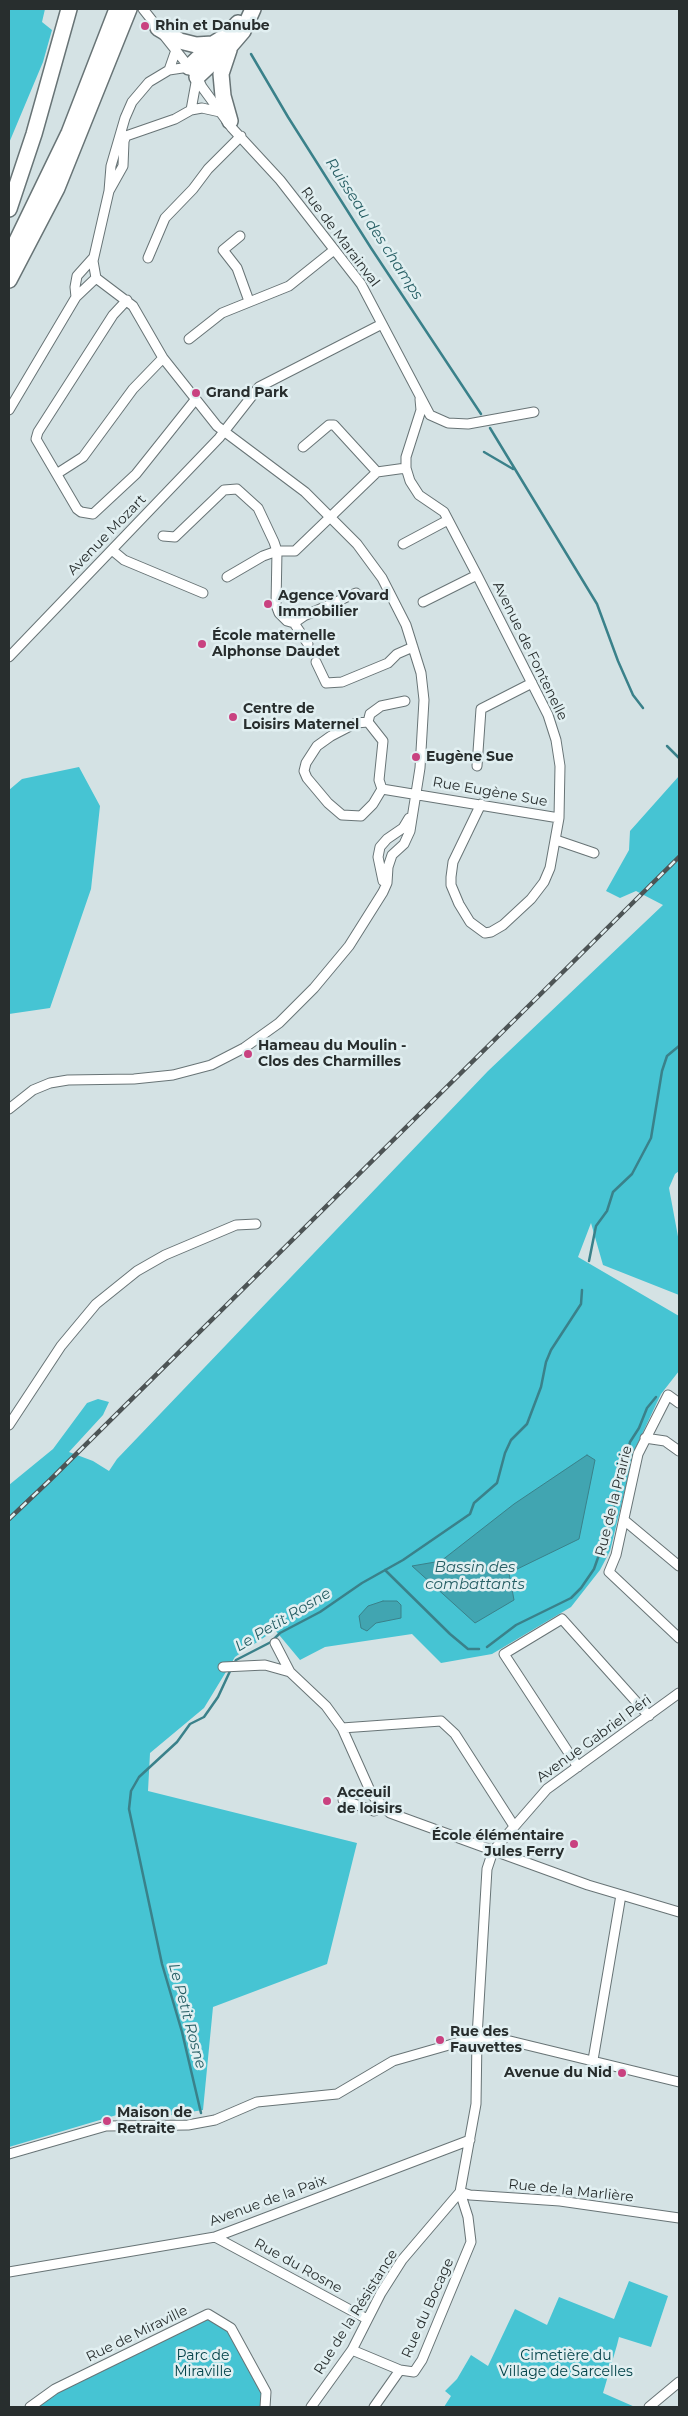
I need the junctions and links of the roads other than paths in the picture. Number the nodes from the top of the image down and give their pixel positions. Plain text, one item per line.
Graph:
1 (69, 9) edge
2 (117, 9) edge
3 (242, 9) edge
4 (252, 9) edge
5 (135, 10) edge
6 (158, 28) junction
7 (212, 44) junction
8 (231, 45) junction
9 (176, 50) junction
10 (169, 70) junction
11 (196, 76) junction
12 (191, 110) junction
13 (232, 125) junction
14 (109, 191) junction
15 (9, 209) edge
16 (240, 236) dead end
17 (334, 250) junction
18 (94, 256) junction
19 (9, 257) edge
20 (148, 258) dead end
21 (96, 278) junction
22 (9, 280) edge
23 (76, 297) junction
24 (127, 300) junction
25 (249, 301) junction
26 (382, 324) junction
27 (189, 339) dead end
28 (163, 358) junction
29 (420, 399) junction
30 (195, 400) junction
31 (9, 410) edge
32 (534, 412) dead end
33 (224, 431) junction
34 (303, 447) dead end
35 (406, 468) junction
36 (377, 472) junction
37 (58, 473) junction
38 (332, 516) junction
39 (448, 520) junction
40 (163, 536) dead end
41 (403, 544) dead end
42 (112, 550) junction
43 (277, 551) junction
44 (477, 575) junction
45 (227, 577) dead end
46 (203, 593) dead end
47 (356, 593) dead end
48 (424, 602) dead end
49 (294, 623) junction
50 (308, 644) dead end
51 (413, 647) junction
52 (9, 657) edge
53 (316, 662) dead end
54 (326, 683) junction
55 (532, 683) junction
56 (320, 691) dead end
57 (406, 701) dead end
58 (368, 722) junction
59 (477, 766) dead end
60 (382, 789) junction
61 (416, 793) junction
62 (481, 804) junction
63 (413, 812) junction
64 (560, 818) junction
65 (556, 840) junction
66 (594, 853) dead end
67 (383, 892) junction
68 (9, 1109) edge
69 (256, 1224) dead end
70 (679, 1403) edge
71 (9, 1425) edge
72 (645, 1438) junction
73 (679, 1451) edge
74 (624, 1520) junction
75 (679, 1566) edge
76 (679, 1638) edge
77 (276, 1642) dead end
78 (223, 1667) dead end
79 (290, 1672) junction
80 (679, 1693) edge
81 (649, 1716) junction
82 (342, 1728) junction
83 (578, 1767) junction
84 (343, 1800) dead end
85 (384, 1808) junction
86 (514, 1826) junction
87 (494, 1851) junction
88 (621, 1895) junction
89 (679, 1912) edge
90 (477, 2037) junction
91 (593, 2060) junction
92 (679, 2082) edge
93 (470, 2140) junction
94 (9, 2154) edge
95 (460, 2192) junction
96 (679, 2218) edge
97 (216, 2237) junction
98 (9, 2272) edge
99 (367, 2319) junction
100 (352, 2350) junction
101 (400, 2370) junction
102 (679, 2382) edge
103 (30, 2407) edge
104 (265, 2407) edge
105 (311, 2407) edge
106 (374, 2407) edge
107 (649, 2407) edge

1 - 15 highway
2 - 19 highway
3 - 7 highway
4 - 8 highway
5 - 6 street, Rue de Marainval
5 - 22 highway
6 - 7 highway
6 - 9 street, Rue de Marainval
7 - 11 highway
8 - 11 highway
8 - 13 highway
9 - 10 street
9 - 11 street, Rue de Marainval
10 - 11 street
10 - 14 street
11 - 12 street
11 - 13 street, Rue de Marainval
11 - 13 street, Rue de Marainval
12 - 13 street
12 - 14 street
13 - 17 street, Rue de Marainval
13 - 20 street
14 - 18 street
16 - 25 street
17 - 25 street
17 - 26 street, Rue de Marainval
18 - 21 street
18 - 23 street
21 - 23 street
21 - 24 street
23 - 31 street
24 - 28 street
24 - 37 street
25 - 27 street
26 - 29 street, Rue de Marainval
26 - 33 street, Avenue Mozart
28 - 30 street
28 - 37 street
29 - 32 street, Rue de Marainval
29 - 35 street
30 - 33 street
30 - 37 street
33 - 38 street
33 - 42 street, Avenue Mozart
34 - 36 street
35 - 36 street
35 - 39 street, Avenue de Fontenelle
36 - 38 street
38 - 43 street
38 - 51 street
39 - 41 street
39 - 44 street, Avenue de Fontenelle
40 - 43 street
42 - 46 street
42 - 52 street, Avenue Mozart
43 - 45 street
43 - 49 street
44 - 48 street
44 - 55 street, Avenue de Fontenelle
47 - 49 street
49 - 50 street
51 - 54 street
51 - 61 street
53 - 54 street
54 - 56 street
55 - 59 street
55 - 64 street, Avenue de Fontenelle
57 - 58 street
58 - 60 street
58 - 60 street
60 - 61 street, Rue Eugène Sue
61 - 62 street, Rue Eugène Sue
61 - 63 street
62 - 64 street, Rue Eugène Sue
62 - 65 street, Avenue de Fontenelle
63 - 67 street
63 - 67 street
64 - 65 street, Avenue de Fontenelle
65 - 66 street
67 - 68 street
69 - 71 street
70 - 72 street, Rue de la Prairie
72 - 73 street, Rue de la Prairie
72 - 74 street, Rue de la Prairie
74 - 75 street
74 - 76 street, Rue de la Prairie
77 - 79 street
78 - 79 street
79 - 82 street
80 - 81 street, Avenue Gabriel Péri
81 - 83 street, Avenue Gabriel Péri
81 - 83 street
82 - 85 street
82 - 86 street
83 - 86 street, Avenue Gabriel Péri
84 - 85 street
85 - 87 street
86 - 87 street, Avenue Gabriel Péri
87 - 88 street
87 - 90 street, Avenue Gabriel Péri
88 - 89 street
88 - 91 street
90 - 91 street
90 - 93 street, Rue de la Résistance
90 - 94 street
91 - 92 street
93 - 95 street, Rue de la Résistance
93 - 97 street, Avenue de la Paix
95 - 96 street, Rue de la Marlière
95 - 99 street, Rue de la Résistance
95 - 101 street, Rue du Bocage
97 - 98 street, Avenue de la Paix
97 - 99 street, Rue du Rosne
99 - 100 street, Rue de la Résistance
100 - 101 street, Rue du Bocage
100 - 105 street, Rue de la Résistance
101 - 106 street
102 - 107 street
103 - 104 street, Rue de Miraville

